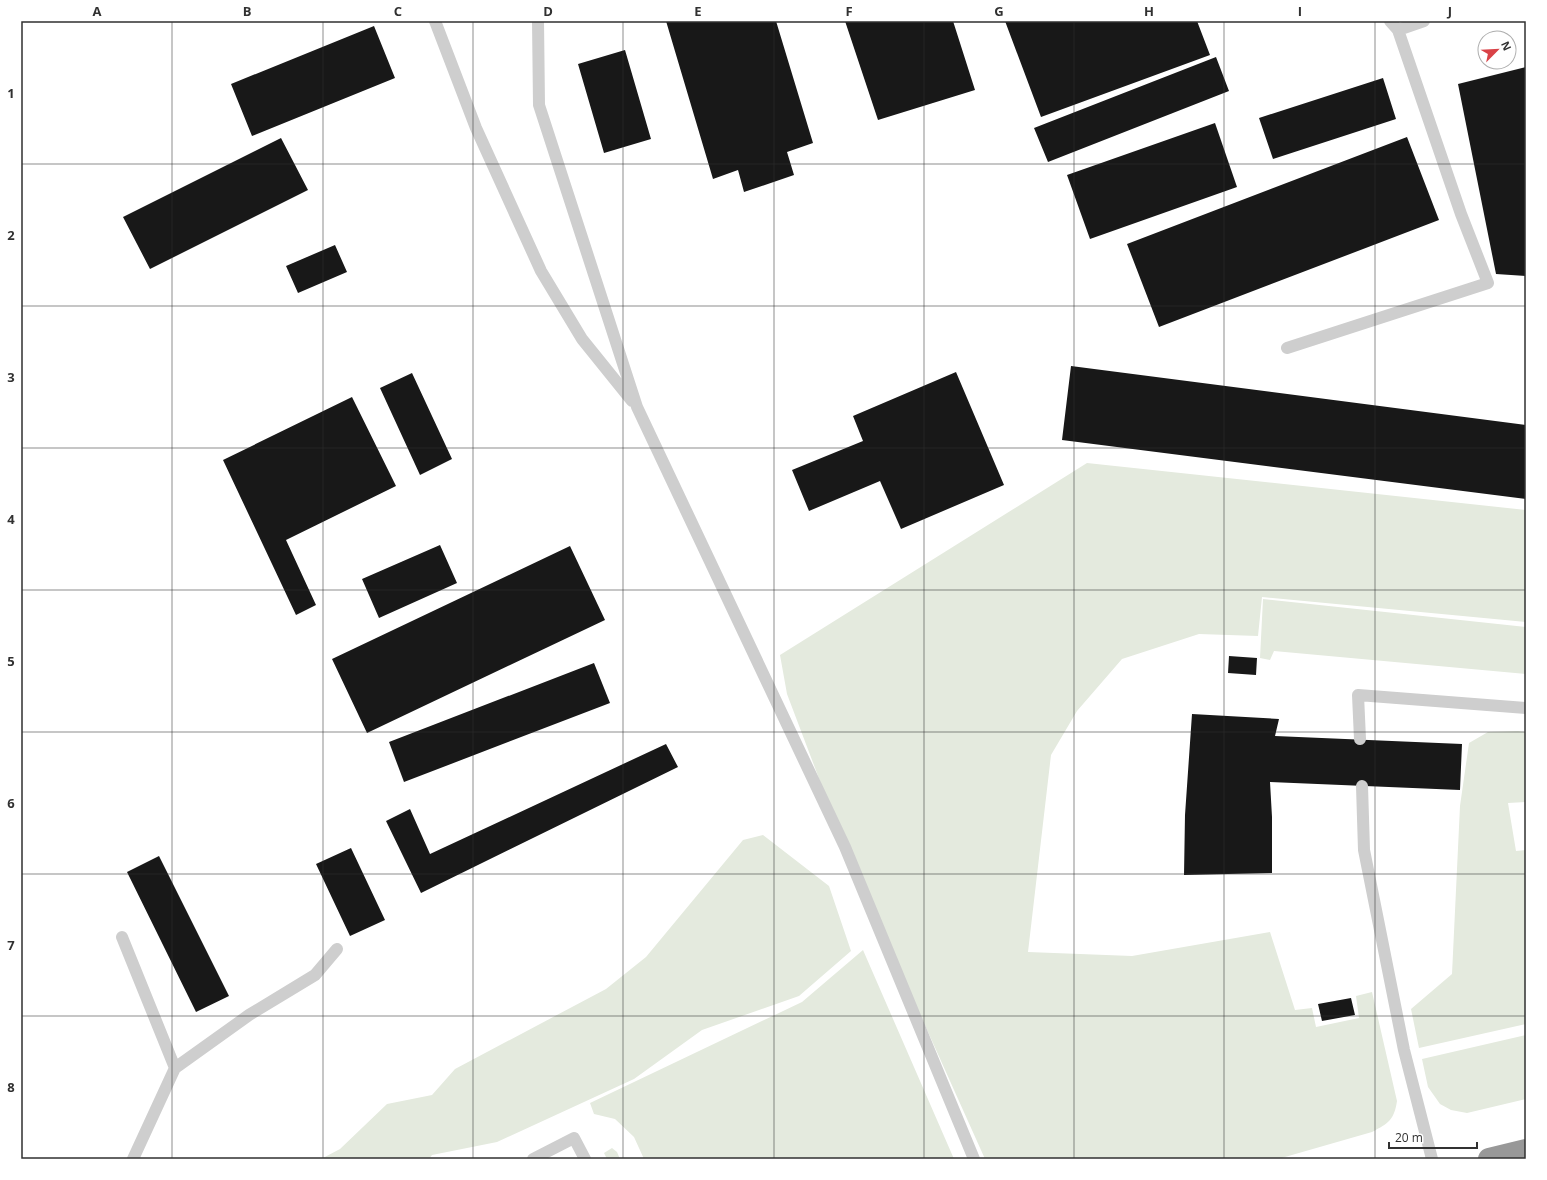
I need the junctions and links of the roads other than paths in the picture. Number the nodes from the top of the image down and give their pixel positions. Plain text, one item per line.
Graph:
1 (434, 21) edge
2 (538, 21) edge
3 (1424, 21) edge
4 (1394, 25) edge
5 (1287, 348) dead end
6 (637, 407) junction
7 (1526, 708) edge
8 (1360, 739) dead end
9 (1362, 786) dead end
10 (122, 938) dead end
11 (337, 949) dead end
12 (175, 1068) junction
13 (1526, 1150) edge
14 (133, 1159) edge
15 (533, 1159) edge
16 (585, 1159) edge
17 (974, 1159) edge
18 (1432, 1159) edge
19 (1490, 1159) edge

1 - 6 lane
2 - 6 lane
3 - 4 lane
4 - 5 lane
6 - 17 lane
7 - 8 lane
9 - 18 lane
10 - 12 lane
11 - 12 lane
12 - 14 lane
13 - 19 highway
15 - 16 lane

